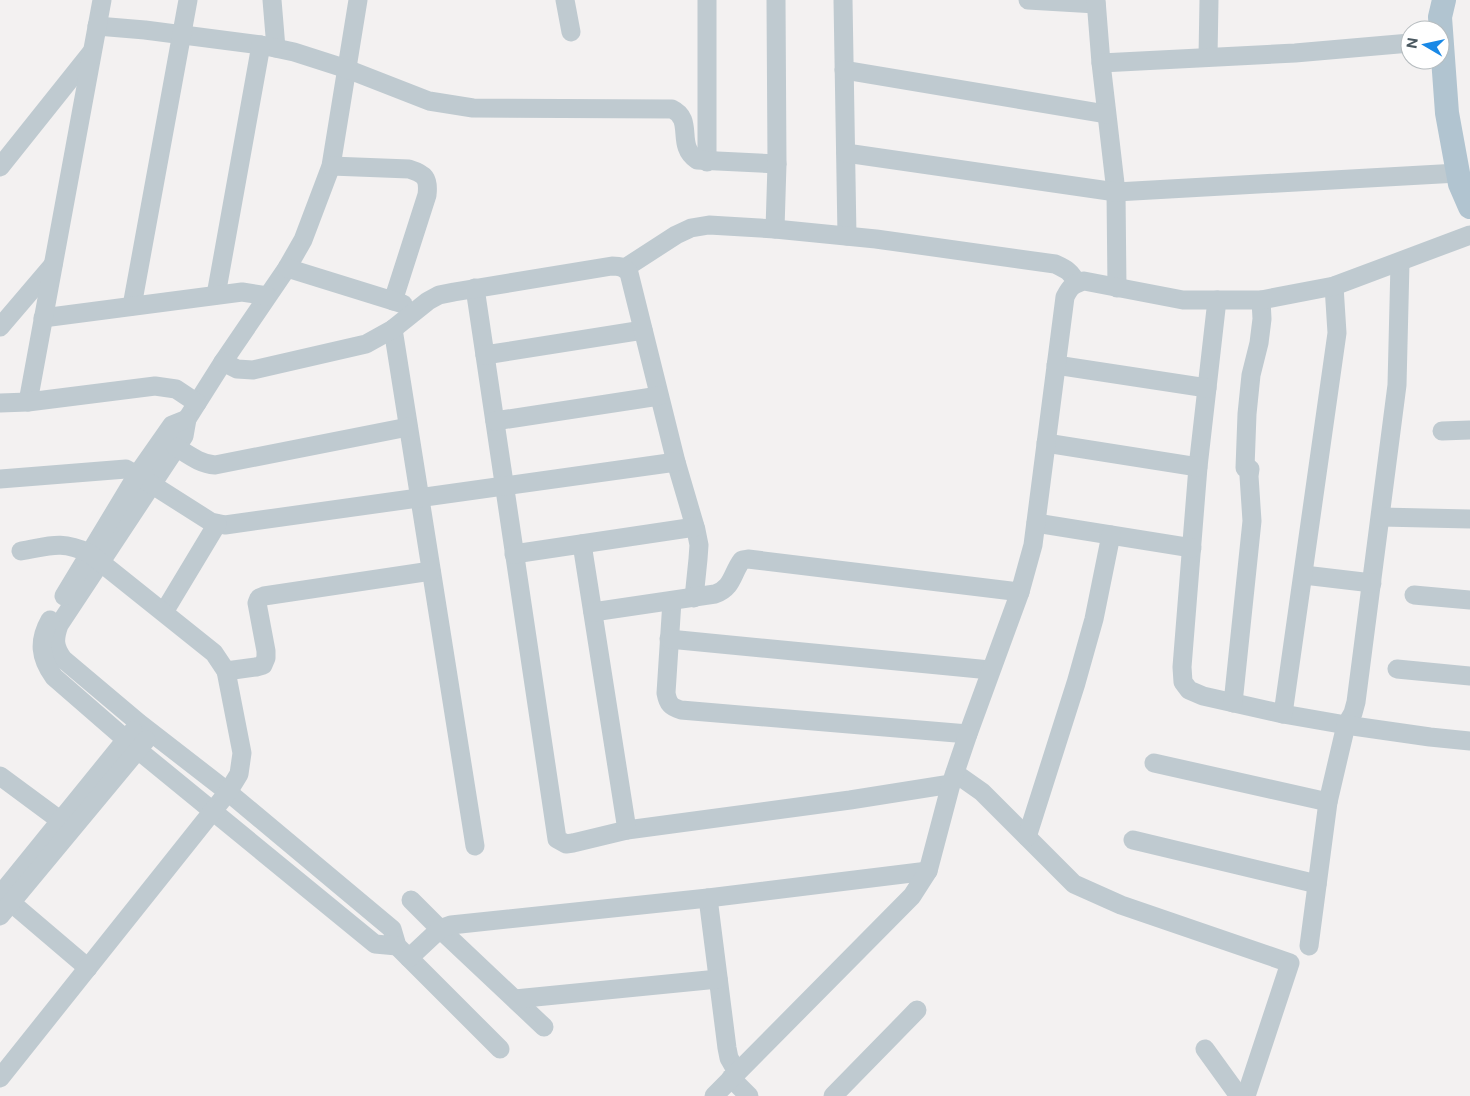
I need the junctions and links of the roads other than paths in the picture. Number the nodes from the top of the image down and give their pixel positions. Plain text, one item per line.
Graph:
1 (102, 0) edge
2 (188, 0) edge
3 (272, 0) edge
4 (358, 0) edge
5 (565, 0) edge
6 (707, 0) edge
7 (776, 0) edge
8 (843, 0) edge
9 (1028, 0) edge
10 (1209, 0) edge
11 (1444, 0) edge
12 (1096, 2) edge
13 (1440, 20) edge
14 (98, 26) junction
15 (571, 32) dead end
16 (183, 35) junction
17 (1400, 44) edge
18 (268, 46) junction
19 (93, 51) junction
20 (1208, 57) junction
21 (1100, 63) junction
22 (347, 69) junction
23 (844, 70) junction
24 (1443, 70) edge
25 (1106, 114) junction
26 (846, 153) junction
27 (707, 162) junction
28 (777, 164) junction
29 (331, 166) junction
30 (0, 167) edge
31 (1458, 173) junction
32 (1116, 192) junction
33 (1470, 206) edge
34 (775, 229) junction
35 (1470, 235) edge
36 (847, 236) junction
37 (1400, 263) junction
38 (53, 265) junction
39 (287, 268) junction
40 (625, 268) junction
41 (1076, 283) junction
42 (1334, 286) junction
43 (475, 288) junction
44 (1117, 288) junction
45 (216, 295) junction
46 (267, 296) junction
47 (1217, 300) junction
48 (1262, 300) junction
49 (392, 301) junction
50 (132, 306) junction
51 (417, 309) junction
52 (44, 318) junction
53 (0, 326) edge
54 (393, 329) junction
55 (643, 330) junction
56 (485, 355) junction
57 (223, 362) junction
58 (1056, 365) junction
59 (1207, 388) junction
60 (659, 396) junction
61 (28, 402) junction
62 (0, 403) edge
63 (192, 411) junction
64 (495, 421) junction
65 (408, 427) junction
66 (1442, 430) dead end
67 (1470, 430) edge
68 (1046, 443) junction
69 (176, 447) junction
70 (676, 462) junction
71 (1198, 467) junction
72 (0, 480) edge
73 (145, 480) junction
74 (505, 486) junction
75 (419, 498) junction
76 (1380, 517) junction
77 (1470, 519) edge
78 (1036, 523) junction
79 (217, 524) junction
80 (696, 527) junction
81 (1111, 535) junction
82 (582, 544) junction
83 (1192, 548) junction
84 (21, 551) dead end
85 (514, 554) junction
86 (95, 557) junction
87 (431, 571) junction
88 (1304, 575) junction
89 (1372, 583) junction
90 (1020, 592) junction
91 (1414, 595) dead end
92 (694, 598) junction
93 (1470, 600) edge
94 (672, 601) junction
95 (164, 612) junction
96 (593, 612) junction
97 (669, 639) junction
98 (49, 642) junction
99 (1397, 668) dead end
100 (990, 670) junction
101 (226, 672) junction
102 (1470, 676) edge
103 (1233, 702) junction
104 (1284, 714) junction
105 (1346, 725) junction
106 (145, 728) junction
107 (968, 734) junction
108 (1470, 741) edge
109 (133, 745) junction
110 (1154, 763) dead end
111 (0, 776) edge
112 (953, 779) junction
113 (228, 792) junction
114 (1328, 802) junction
115 (213, 811) junction
116 (61, 821) junction
117 (626, 830) junction
118 (1027, 837) junction
119 (1133, 840) dead end
120 (475, 846) dead end
121 (928, 871) junction
122 (1317, 884) junction
123 (708, 898) junction
124 (2, 900) edge
125 (411, 900) dead end
126 (440, 929) junction
127 (1309, 946) dead end
128 (403, 952) junction
129 (88, 968) junction
130 (718, 979) junction
131 (515, 999) junction
132 (917, 1010) dead end
133 (544, 1026) dead end
134 (500, 1049) dead end
135 (1205, 1050) dead end
136 (734, 1075) junction
137 (0, 1078) edge
138 (714, 1096) edge
139 (749, 1096) edge
140 (833, 1096) edge
141 (1239, 1096) edge
142 (1246, 1096) edge

1 - 14 street
2 - 16 street
3 - 18 street
4 - 22 street
5 - 15 street
6 - 27 street
7 - 28 street
8 - 23 street
9 - 12 street
10 - 20 street
11 - 13 main road
12 - 21 street
14 - 16 street
14 - 19 street
16 - 18 street
16 - 50 street
17 - 20 street
18 - 22 street
18 - 45 street
19 - 30 street
19 - 38 street
20 - 21 street
21 - 25 street
22 - 27 street
22 - 29 street
23 - 25 street
23 - 26 street
24 - 31 main road
25 - 32 street
26 - 32 street
26 - 36 street
27 - 28 street
28 - 34 street
29 - 39 street
29 - 49 street
31 - 32 street
31 - 33 main road
32 - 44 street
34 - 36 street
34 - 40 street
35 - 37 street
36 - 41 street
37 - 42 street
37 - 76 street
38 - 52 street
38 - 53 street
39 - 46 street
39 - 49 street
40 - 43 street
40 - 55 street
41 - 44 street
41 - 58 street
42 - 48 street
42 - 88 street
43 - 51 street
43 - 56 street
44 - 47 street
45 - 46 street
45 - 50 street
46 - 57 street
47 - 48 street
47 - 59 street
48 - 103 street
49 - 51 street
50 - 52 street
51 - 54 street
52 - 61 street
54 - 57 street
54 - 65 street
55 - 56 street
55 - 60 street
56 - 64 street
57 - 63 street
58 - 59 street
58 - 68 street
59 - 71 street
60 - 64 street
60 - 70 street
61 - 62 street
61 - 63 street
63 - 69 street
63 - 73 street
64 - 74 street
65 - 69 street
65 - 75 street
66 - 67 street
68 - 71 street
68 - 78 street
69 - 73 street
70 - 74 street
70 - 80 street
71 - 83 street
72 - 73 street
73 - 79 street
73 - 86 street
74 - 75 street
74 - 85 street
75 - 79 street
75 - 87 street
76 - 77 street
76 - 89 street
78 - 81 street
78 - 90 street
79 - 95 street
80 - 82 street
80 - 92 street
81 - 83 street
81 - 118 street
82 - 85 street
82 - 96 street
83 - 103 street
84 - 86 street
85 - 117 street
86 - 95 street
86 - 98 street
87 - 101 street
87 - 120 street
88 - 89 street
88 - 104 street
89 - 105 street
90 - 92 street
90 - 100 street
91 - 93 street
92 - 94 street
94 - 96 street
94 - 97 street
95 - 101 street
96 - 117 street
97 - 100 street
97 - 107 street
98 - 106 street
98 - 109 street
99 - 102 street
100 - 107 street
101 - 113 street
103 - 104 street
104 - 105 street
105 - 108 street
105 - 114 street
106 - 109 street
106 - 113 street
107 - 112 street
109 - 115 street
109 - 116 street
109 - 124 street
110 - 114 street
111 - 116 street
112 - 117 street
112 - 118 street
112 - 121 street
113 - 115 street
113 - 128 street
114 - 122 street
115 - 128 street
115 - 129 street
116 - 124 street
118 - 142 street
119 - 122 street
121 - 123 street
121 - 136 street
122 - 127 street
123 - 126 street
123 - 130 street
124 - 129 street
125 - 126 street
126 - 128 street
126 - 131 street
128 - 134 street
129 - 137 street
130 - 131 street
130 - 136 street
131 - 133 street
132 - 140 street
135 - 141 street
136 - 138 street
136 - 139 street

